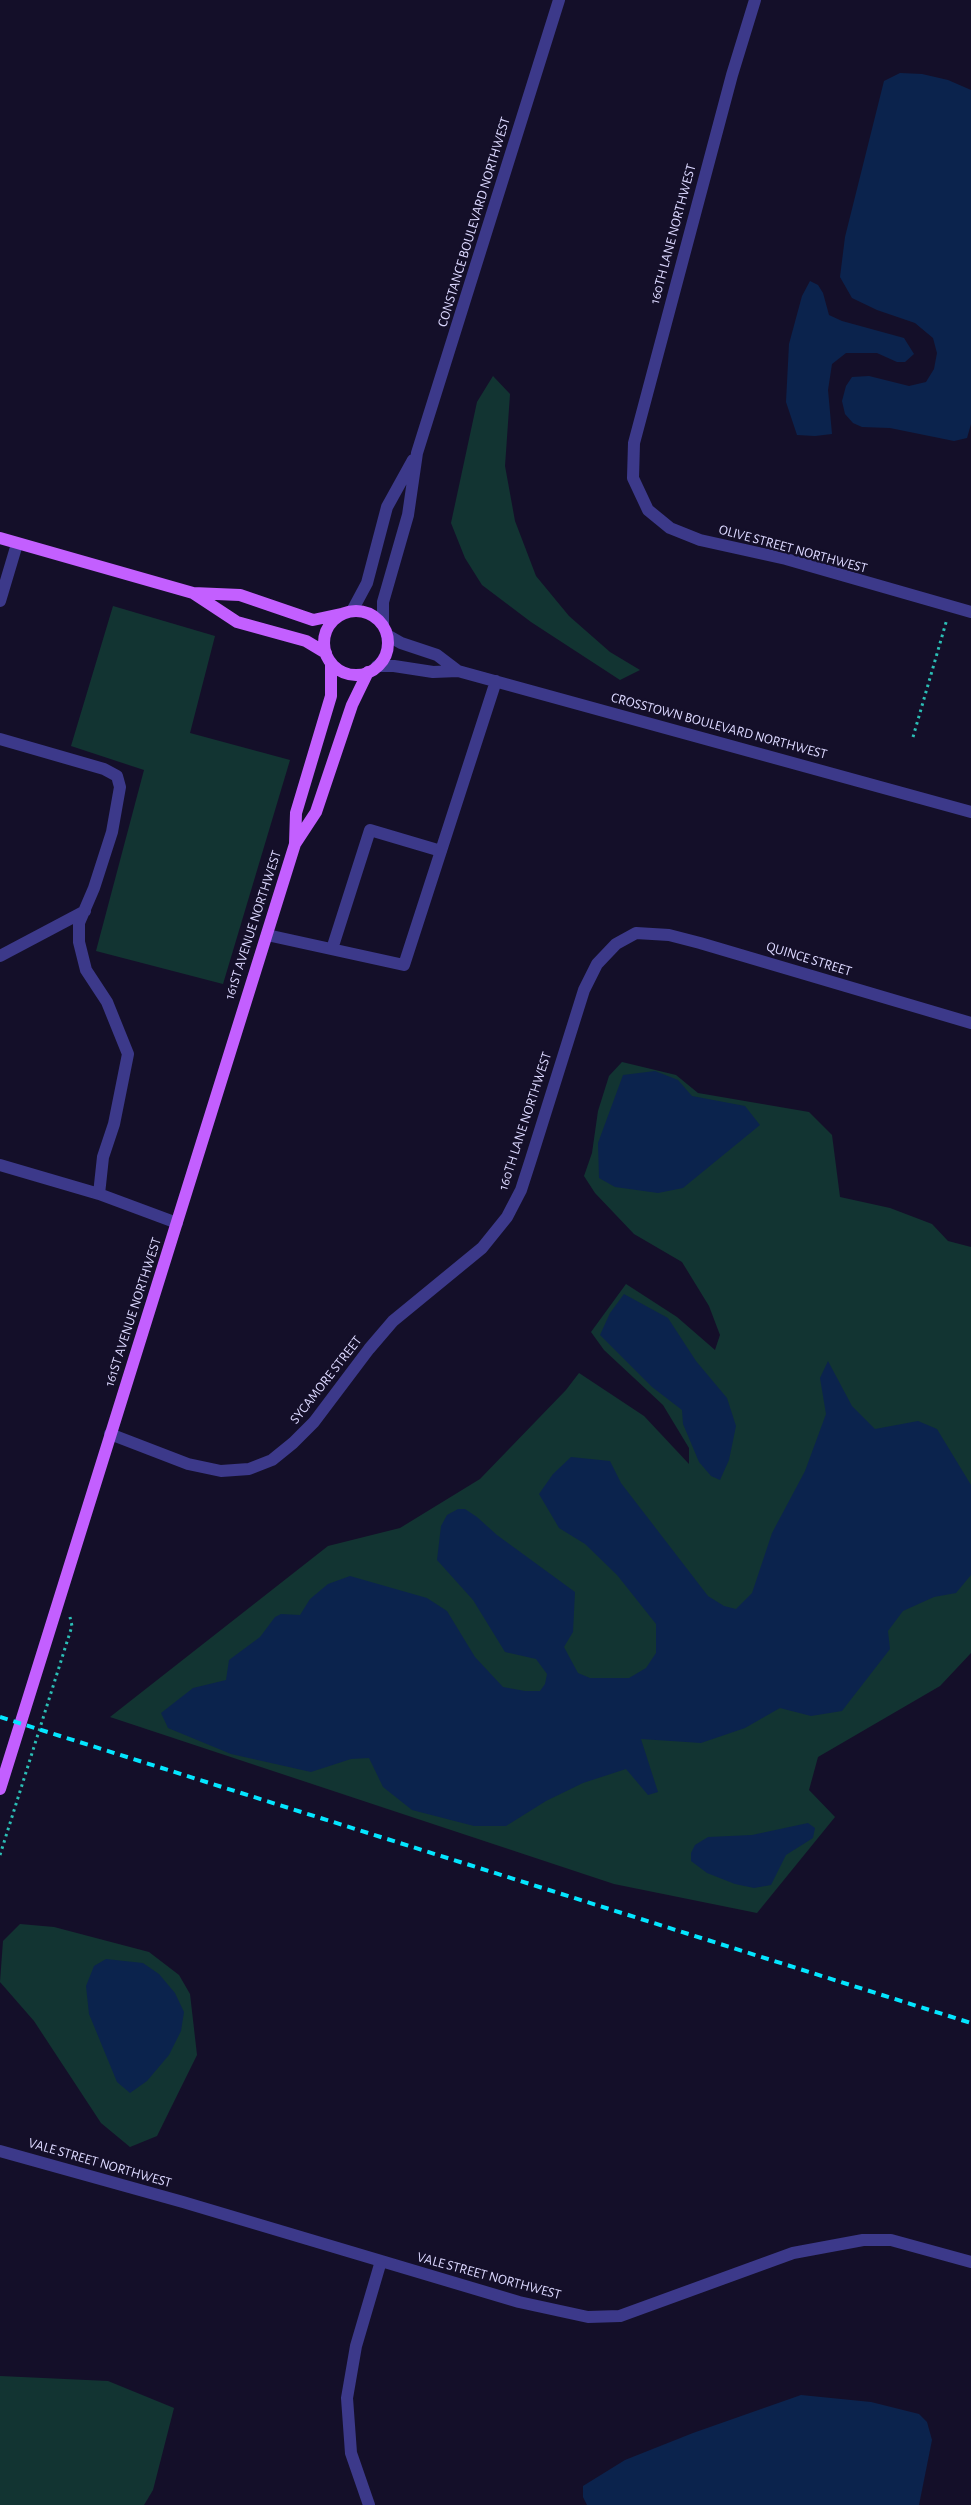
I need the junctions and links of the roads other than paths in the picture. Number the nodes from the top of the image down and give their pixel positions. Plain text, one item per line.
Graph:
1 (559, 0) edge
2 (755, 0) edge
3 (417, 453) junction
4 (632, 478) joint
5 (0, 538) edge
6 (17, 544) junction
7 (193, 593) junction
8 (0, 600) edge
9 (347, 612) junction
10 (971, 612) edge
11 (385, 630) junction
12 (328, 658) junction
13 (373, 669) junction
14 (458, 671) junction
15 (496, 680) junction
16 (0, 739) edge
17 (971, 812) edge
18 (295, 844) junction
19 (441, 851) junction
20 (85, 911) junction
21 (636, 933) joint
22 (267, 935) junction
23 (332, 949) junction
24 (0, 956) edge
25 (971, 1023) edge
26 (0, 1165) edge
27 (99, 1194) junction
28 (177, 1223) junction
29 (394, 1321) joint
30 (110, 1434) junction
31 (0, 1789) edge
32 (0, 2151) edge
33 (381, 2261) junction
34 (971, 2262) edge
35 (369, 2505) edge

1 - 3 street, CONSTANCE BOULEVARD NORTHWEST
2 - 4 street, 160TH LANE NORTHWEST
3 - 9 street, CONSTANCE BOULEVARD NORTHWEST
3 - 11 street, CONSTANCE BOULEVARD NORTHWEST
4 - 10 street, OLIVE STREET NORTHWEST
5 - 6 main road
6 - 7 main road
6 - 8 street
7 - 9 main road
7 - 12 main road
9 - 11 main road
9 - 12 main road
11 - 13 main road
11 - 14 street, CROSSTOWN BOULEVARD NORTHWEST
12 - 13 main road
12 - 18 main road, 161ST AVENUE NORTHWEST
13 - 14 street, CROSSTOWN BOULEVARD NORTHWEST
13 - 18 main road, 161ST AVENUE NORTHWEST
14 - 15 street, CROSSTOWN BOULEVARD NORTHWEST
15 - 17 street, CROSSTOWN BOULEVARD NORTHWEST
15 - 19 street
16 - 20 street
18 - 22 main road, 161ST AVENUE NORTHWEST
19 - 23 street
19 - 23 street
20 - 24 street
20 - 27 street
21 - 25 street, QUINCE STREET
21 - 29 street, 160TH LANE NORTHWEST
22 - 23 street
22 - 28 main road, 161ST AVENUE NORTHWEST
26 - 27 street
27 - 28 street
28 - 30 main road, 161ST AVENUE NORTHWEST
29 - 30 street, SYCAMORE STREET
30 - 31 main road, 161ST AVENUE NORTHWEST
32 - 33 street, VALE STREET NORTHWEST
33 - 34 street, VALE STREET NORTHWEST
33 - 35 street

